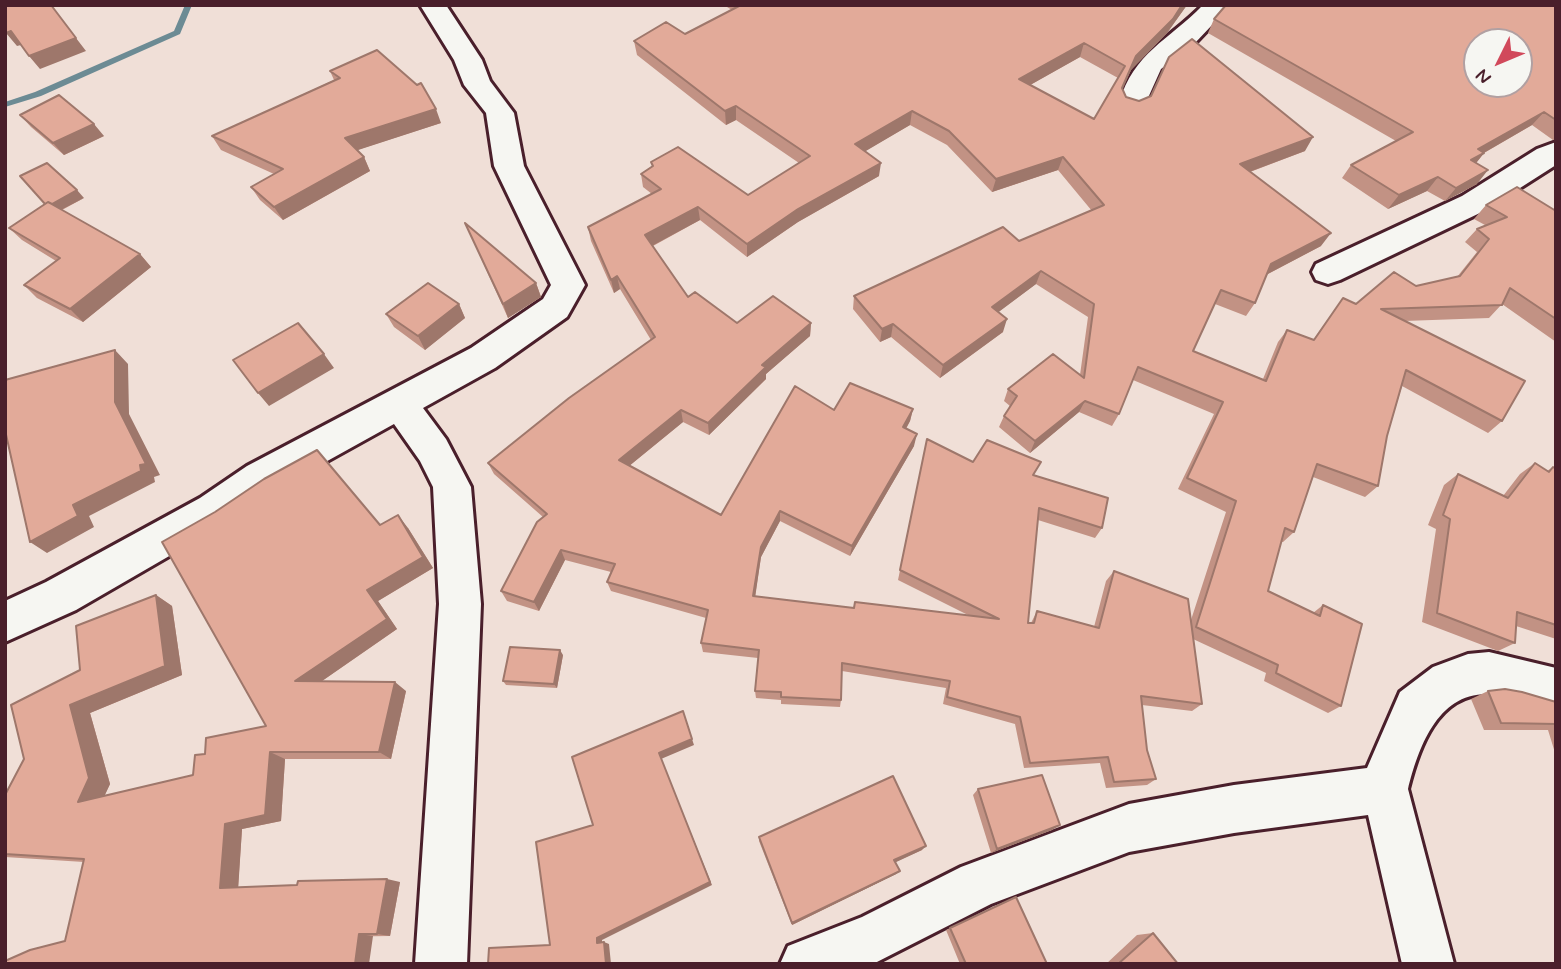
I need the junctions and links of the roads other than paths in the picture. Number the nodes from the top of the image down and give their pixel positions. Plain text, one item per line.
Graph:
1 (433, 5) edge
2 (1218, 5) edge
3 (1133, 103) edge
4 (1556, 152) edge
5 (1328, 272) dead end
6 (399, 403) junction
7 (5, 622) edge
8 (1556, 691) edge
9 (1385, 789) junction
10 (441, 964) edge
11 (806, 964) edge
12 (1428, 964) edge

1 - 6 street
2 - 3 street
4 - 5 street
6 - 7 street
6 - 10 street
8 - 9 street
9 - 11 street
9 - 12 street

